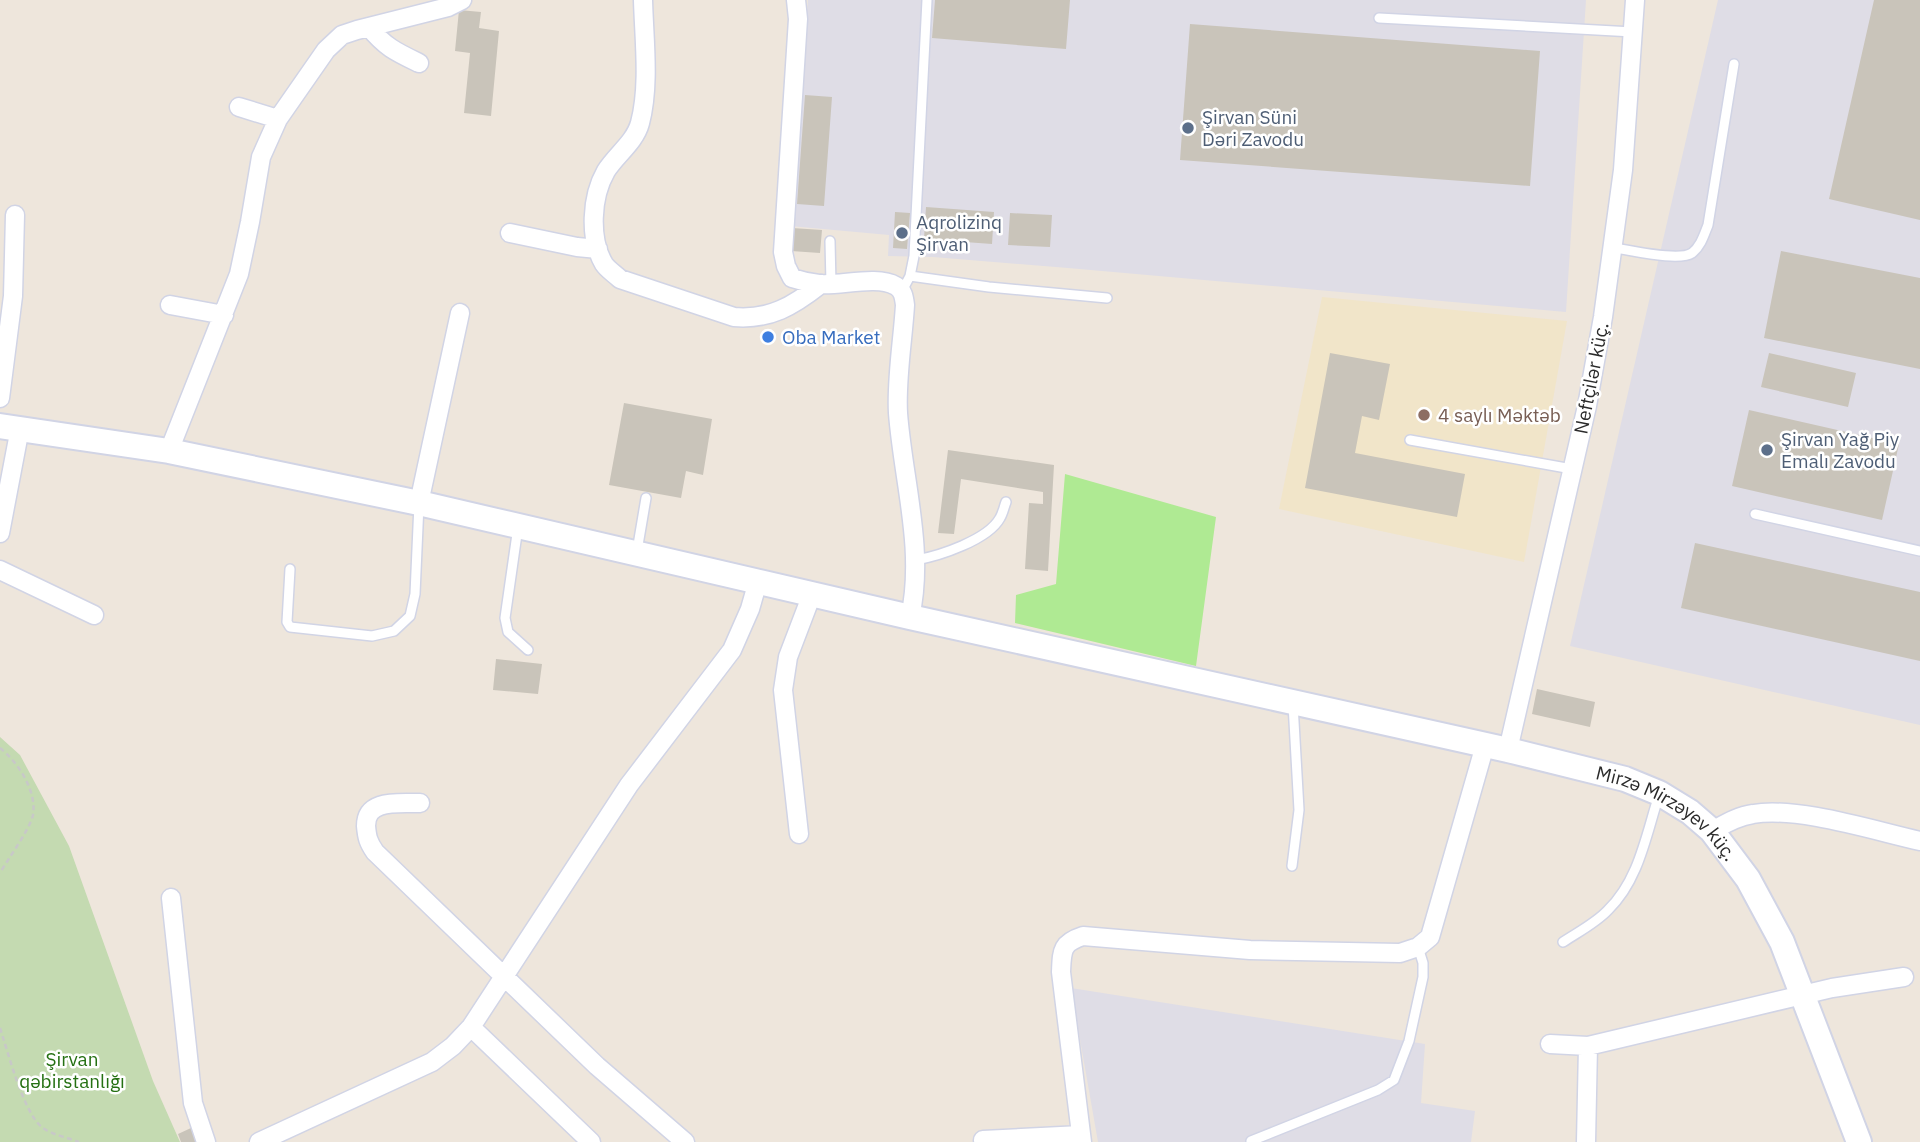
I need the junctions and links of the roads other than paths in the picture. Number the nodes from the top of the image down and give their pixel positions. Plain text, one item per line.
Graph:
1 (462, 0) edge
2 (643, 0) edge
3 (796, 0) edge
4 (927, 0) edge
5 (1635, 0) edge
6 (1379, 18) dead end
7 (369, 27) junction
8 (1633, 32) junction
9 (419, 63) dead end
10 (1734, 64) dead end
11 (239, 107) dead end
12 (278, 119) junction
13 (15, 215) dead end
14 (510, 233) dead end
15 (830, 241) dead end
16 (1614, 248) junction
17 (598, 249) junction
18 (906, 283) junction
19 (826, 284) junction
20 (1107, 298) dead end
21 (170, 305) dead end
22 (460, 313) dead end
23 (224, 315) junction
24 (0, 398) edge
25 (10, 427) edge
26 (1410, 440) dead end
27 (169, 451) junction
28 (1572, 469) junction
29 (646, 498) dead end
30 (1006, 502) dead end
31 (419, 503) junction
32 (1755, 514) dead end
33 (518, 526) junction
34 (0, 533) edge
35 (1920, 551) edge
36 (637, 553) junction
37 (916, 560) junction
38 (290, 569) dead end
39 (0, 570) edge
40 (758, 581) junction
41 (813, 594) junction
42 (94, 615) dead end
43 (910, 617) junction
44 (528, 650) dead end
45 (1293, 702) junction
46 (1497, 748) junction
47 (1659, 793) junction
48 (420, 803) dead end
49 (1712, 831) junction
50 (799, 834) dead end
51 (1920, 841) edge
52 (1292, 866) dead end
53 (171, 898) dead end
54 (1563, 942) dead end
55 (1419, 947) junction
56 (1904, 976) dead end
57 (503, 977) junction
58 (1804, 995) junction
59 (471, 1027) junction
60 (1550, 1044) dead end
61 (1588, 1046) junction
62 (1082, 1139) edge
63 (983, 1140) edge
64 (1251, 1141) edge
65 (206, 1142) edge
66 (261, 1142) edge
67 (591, 1142) edge
68 (685, 1142) edge
69 (1586, 1142) edge
70 (1859, 1142) edge

1 - 7 street
2 - 17 street
3 - 19 street
4 - 18 lane
5 - 8 street, Neftçilər küç.
6 - 8 lane
7 - 9 street
7 - 12 street
8 - 16 street, Neftçilər küç.
10 - 16 lane
11 - 12 street
12 - 23 street
13 - 24 street
14 - 17 street
15 - 19 lane
16 - 28 street, Neftçilər küç.
17 - 19 street
18 - 19 street
18 - 20 lane
18 - 37 street
21 - 23 street
22 - 31 street
23 - 27 street
25 - 27 main road, Mirzə Mirzəyev küç.
25 - 34 street
26 - 28 lane
27 - 31 main road, Mirzə Mirzəyev küç.
28 - 46 street, Neftçilər küç.
29 - 36 lane
30 - 37 lane
31 - 33 main road, Mirzə Mirzəyev küç.
31 - 38 lane
32 - 35 lane
33 - 36 main road, Mirzə Mirzəyev küç.
33 - 44 lane
36 - 40 main road, Mirzə Mirzəyev küç.
37 - 43 street
39 - 42 street
40 - 41 main road, Mirzə Mirzəyev küç.
40 - 57 street
41 - 43 main road, Mirzə Mirzəyev küç.
41 - 50 street
43 - 45 main road, Mirzə Mirzəyev küç.
45 - 46 main road, Mirzə Mirzəyev küç.
45 - 52 lane
46 - 47 main road, Mirzə Mirzəyev küç.
46 - 55 street, Neftçilər küç.
47 - 49 main road, Mirzə Mirzəyev küç.
47 - 54 lane
48 - 57 street
49 - 51 street
49 - 58 main road, Mirzə Mirzəyev küç.
53 - 65 street
55 - 62 street
55 - 64 lane
56 - 58 street
57 - 59 street
57 - 68 street
58 - 61 street
58 - 70 main road, Mirzə Mirzəyev küç.
59 - 66 street
59 - 67 street
60 - 61 street
61 - 69 street
62 - 63 street

